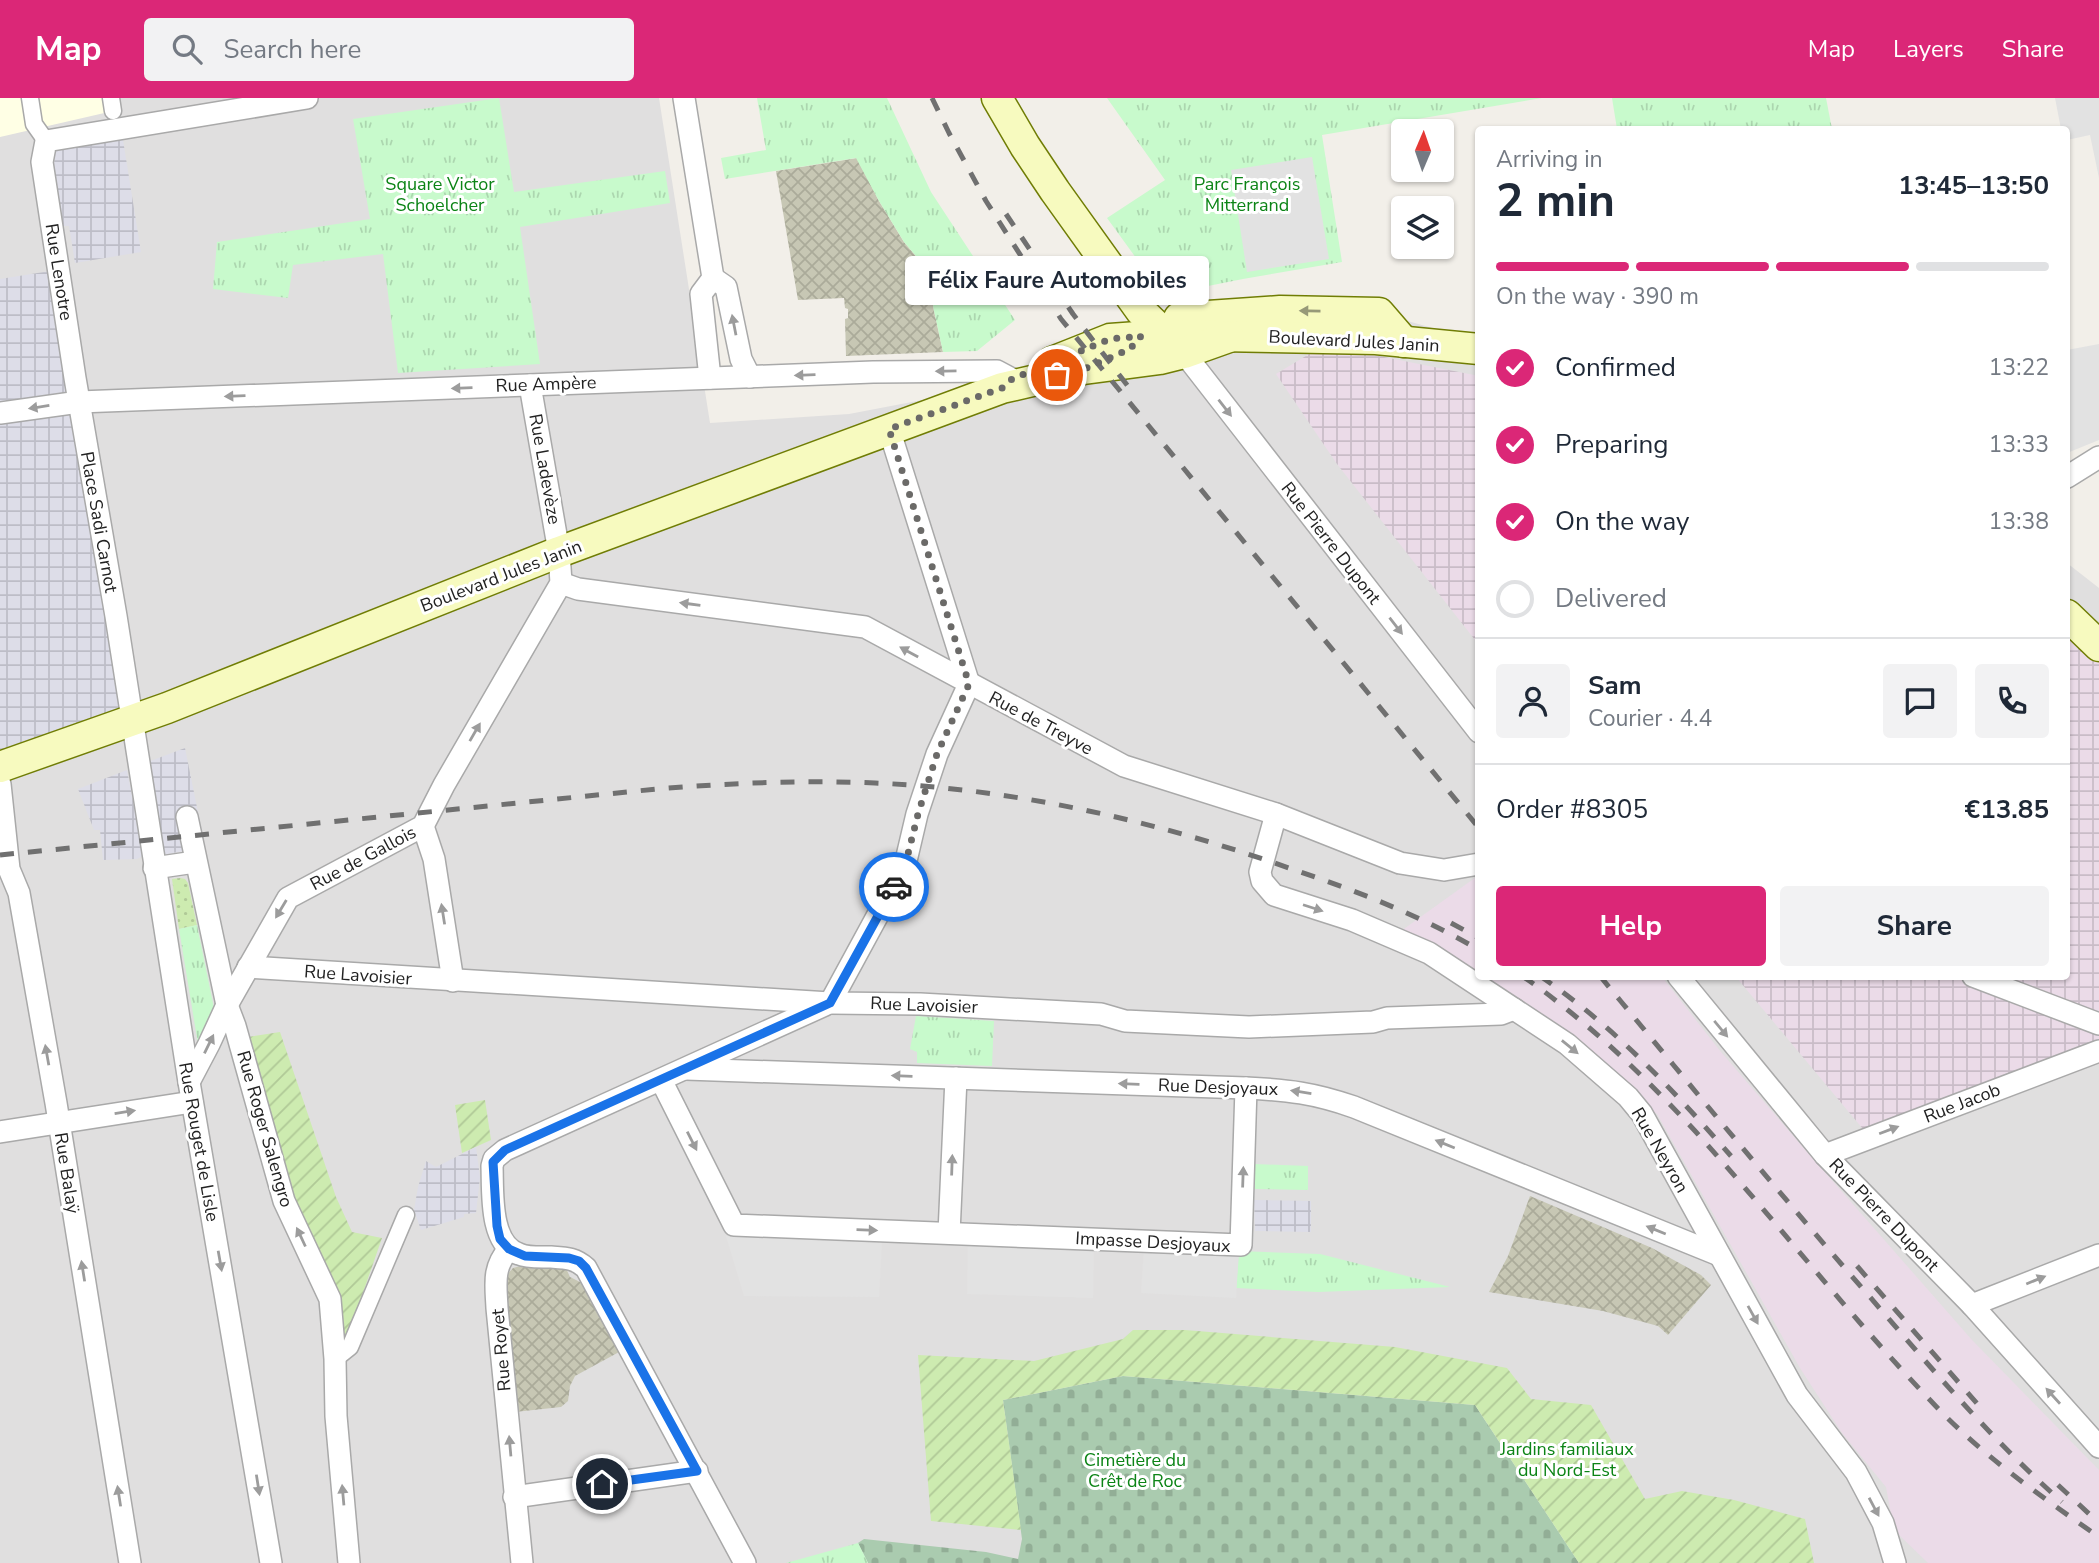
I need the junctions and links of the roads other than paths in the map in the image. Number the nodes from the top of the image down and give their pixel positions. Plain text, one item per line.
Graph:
1 (30, 98) edge
2 (307, 98) edge
3 (684, 98) edge
4 (997, 98) edge
5 (46, 141) junction
6 (713, 278) junction
7 (1120, 282) junction
8 (1158, 334) junction
9 (1110, 339) junction
10 (1404, 342) junction
11 (1475, 349) edge
12 (1084, 369) junction
13 (750, 377) junction
14 (710, 378) junction
15 (1007, 384) junction
16 (530, 385) junction
17 (79, 402) junction
18 (0, 414) edge
19 (889, 429) junction
20 (2099, 457) edge
21 (2070, 475) edge
22 (559, 552) junction
23 (561, 583) junction
24 (2070, 618) edge
25 (2099, 646) edge
26 (969, 684) junction
27 (131, 721) junction
28 (1475, 727) edge
29 (0, 767) edge
30 (0, 783) edge
31 (1276, 814) junction
32 (187, 817) dead end
33 (423, 826) junction
34 (195, 862) junction
35 (1475, 865) edge
36 (154, 868) junction
37 (248, 967) junction
38 (1681, 980) edge
39 (1984, 980) edge
40 (453, 981) junction
41 (830, 1003) junction
42 (226, 1005) junction
43 (1514, 1009) junction
44 (2099, 1024) edge
45 (2099, 1051) edge
46 (685, 1069) junction
47 (956, 1078) junction
48 (661, 1080) junction
49 (1246, 1088) junction
50 (190, 1092) junction
51 (58, 1123) junction
52 (0, 1132) edge
53 (1825, 1154) junction
54 (406, 1215) dead end
55 (949, 1233) junction
56 (509, 1249) junction
57 (1719, 1255) junction
58 (2099, 1255) edge
59 (1972, 1306) junction
60 (335, 1359) junction
61 (2099, 1447) edge
62 (697, 1471) junction
63 (514, 1497) junction
64 (130, 1563) edge
65 (271, 1563) edge
66 (349, 1563) edge
67 (522, 1563) edge
68 (745, 1563) edge
69 (1895, 1563) edge

1 - 5 street
2 - 5 street
3 - 6 street
4 - 7 main road
5 - 17 street, Rue Lenotre
13 -> 6 street
6 - 14 street
7 - 8 main road
7 - 9 main road
8 - 9 main road, Boulevard Jules Janin
8 - 10 main road, Boulevard Jules Janin
10 -> 8 main road
8 - 12 main road, Boulevard Jules Janin
8 - 12 main road, Boulevard Jules Janin
8 -> 28 street, Rue Pierre Dupont
9 - 15 main road, Boulevard Jules Janin
10 - 11 main road, Boulevard Jules Janin
12 - 15 main road, Boulevard Jules Janin
13 - 14 street, Rue Ampère
15 -> 13 street, Rue Ampère
14 - 16 street, Rue Ampère
15 - 19 main road, Boulevard Jules Janin
16 -> 17 street, Rue Ampère
16 - 22 street, Rue Ladevèze
17 -> 18 street
17 - 27 street, Place Sadi Carnot
19 - 22 main road, Boulevard Jules Janin
19 - 26 street
20 - 21 street
22 - 23 street
22 - 27 main road, Boulevard Jules Janin
26 -> 23 street, Rue de Treyve
33 -> 23 street, Rue de Gallois
24 - 25 main road
26 - 31 street, Rue de Treyve
26 - 41 street
27 - 29 main road, Boulevard Jules Janin
27 - 36 street, Rue Rouget de Lisle
51 -> 30 street, Rue Balaÿ
31 - 35 street, Rue de Treyve
31 -> 43 street, Rue Neyron
32 - 34 street, Rue Roger Salengro
33 -> 37 street, Rue de Gallois
40 -> 33 street
34 - 36 street
34 - 42 street, Rue Roger Salengro
36 - 50 street, Rue Rouget de Lisle
37 - 40 street, Rue Lavoisier
37 - 42 street, Rue de Gallois
38 -> 53 street, Rue Pierre Dupont
39 - 44 street
40 - 41 street, Rue Lavoisier
41 - 43 street, Rue Lavoisier
41 - 46 street
50 -> 42 street, Rue de Gallois
60 -> 42 street, Rue Roger Salengro
43 -> 57 street, Rue Neyron
53 -> 45 street, Rue Jacob
47 -> 46 street, Rue Desjoyaux
46 - 48 street
49 -> 47 street, Rue Desjoyaux
55 -> 47 street
48 -> 55 street, Impasse Desjoyaux
48 - 56 street
55 -> 49 street, Impasse Desjoyaux
57 -> 49 street, Rue Desjoyaux
51 -> 50 street
50 -> 65 street, Rue Rouget de Lisle
51 - 52 street
64 -> 51 street, Rue Balaÿ
53 - 59 street, Rue Pierre Dupont
54 - 60 street
56 - 62 street
63 -> 56 street, Rue Royet
57 -> 69 street, Rue Neyron
59 -> 58 street
61 -> 59 street, Rue Pierre Dupont
66 -> 60 street, Rue Roger Salengro
62 - 63 street
62 - 68 street
63 - 67 street, Rue Royet

